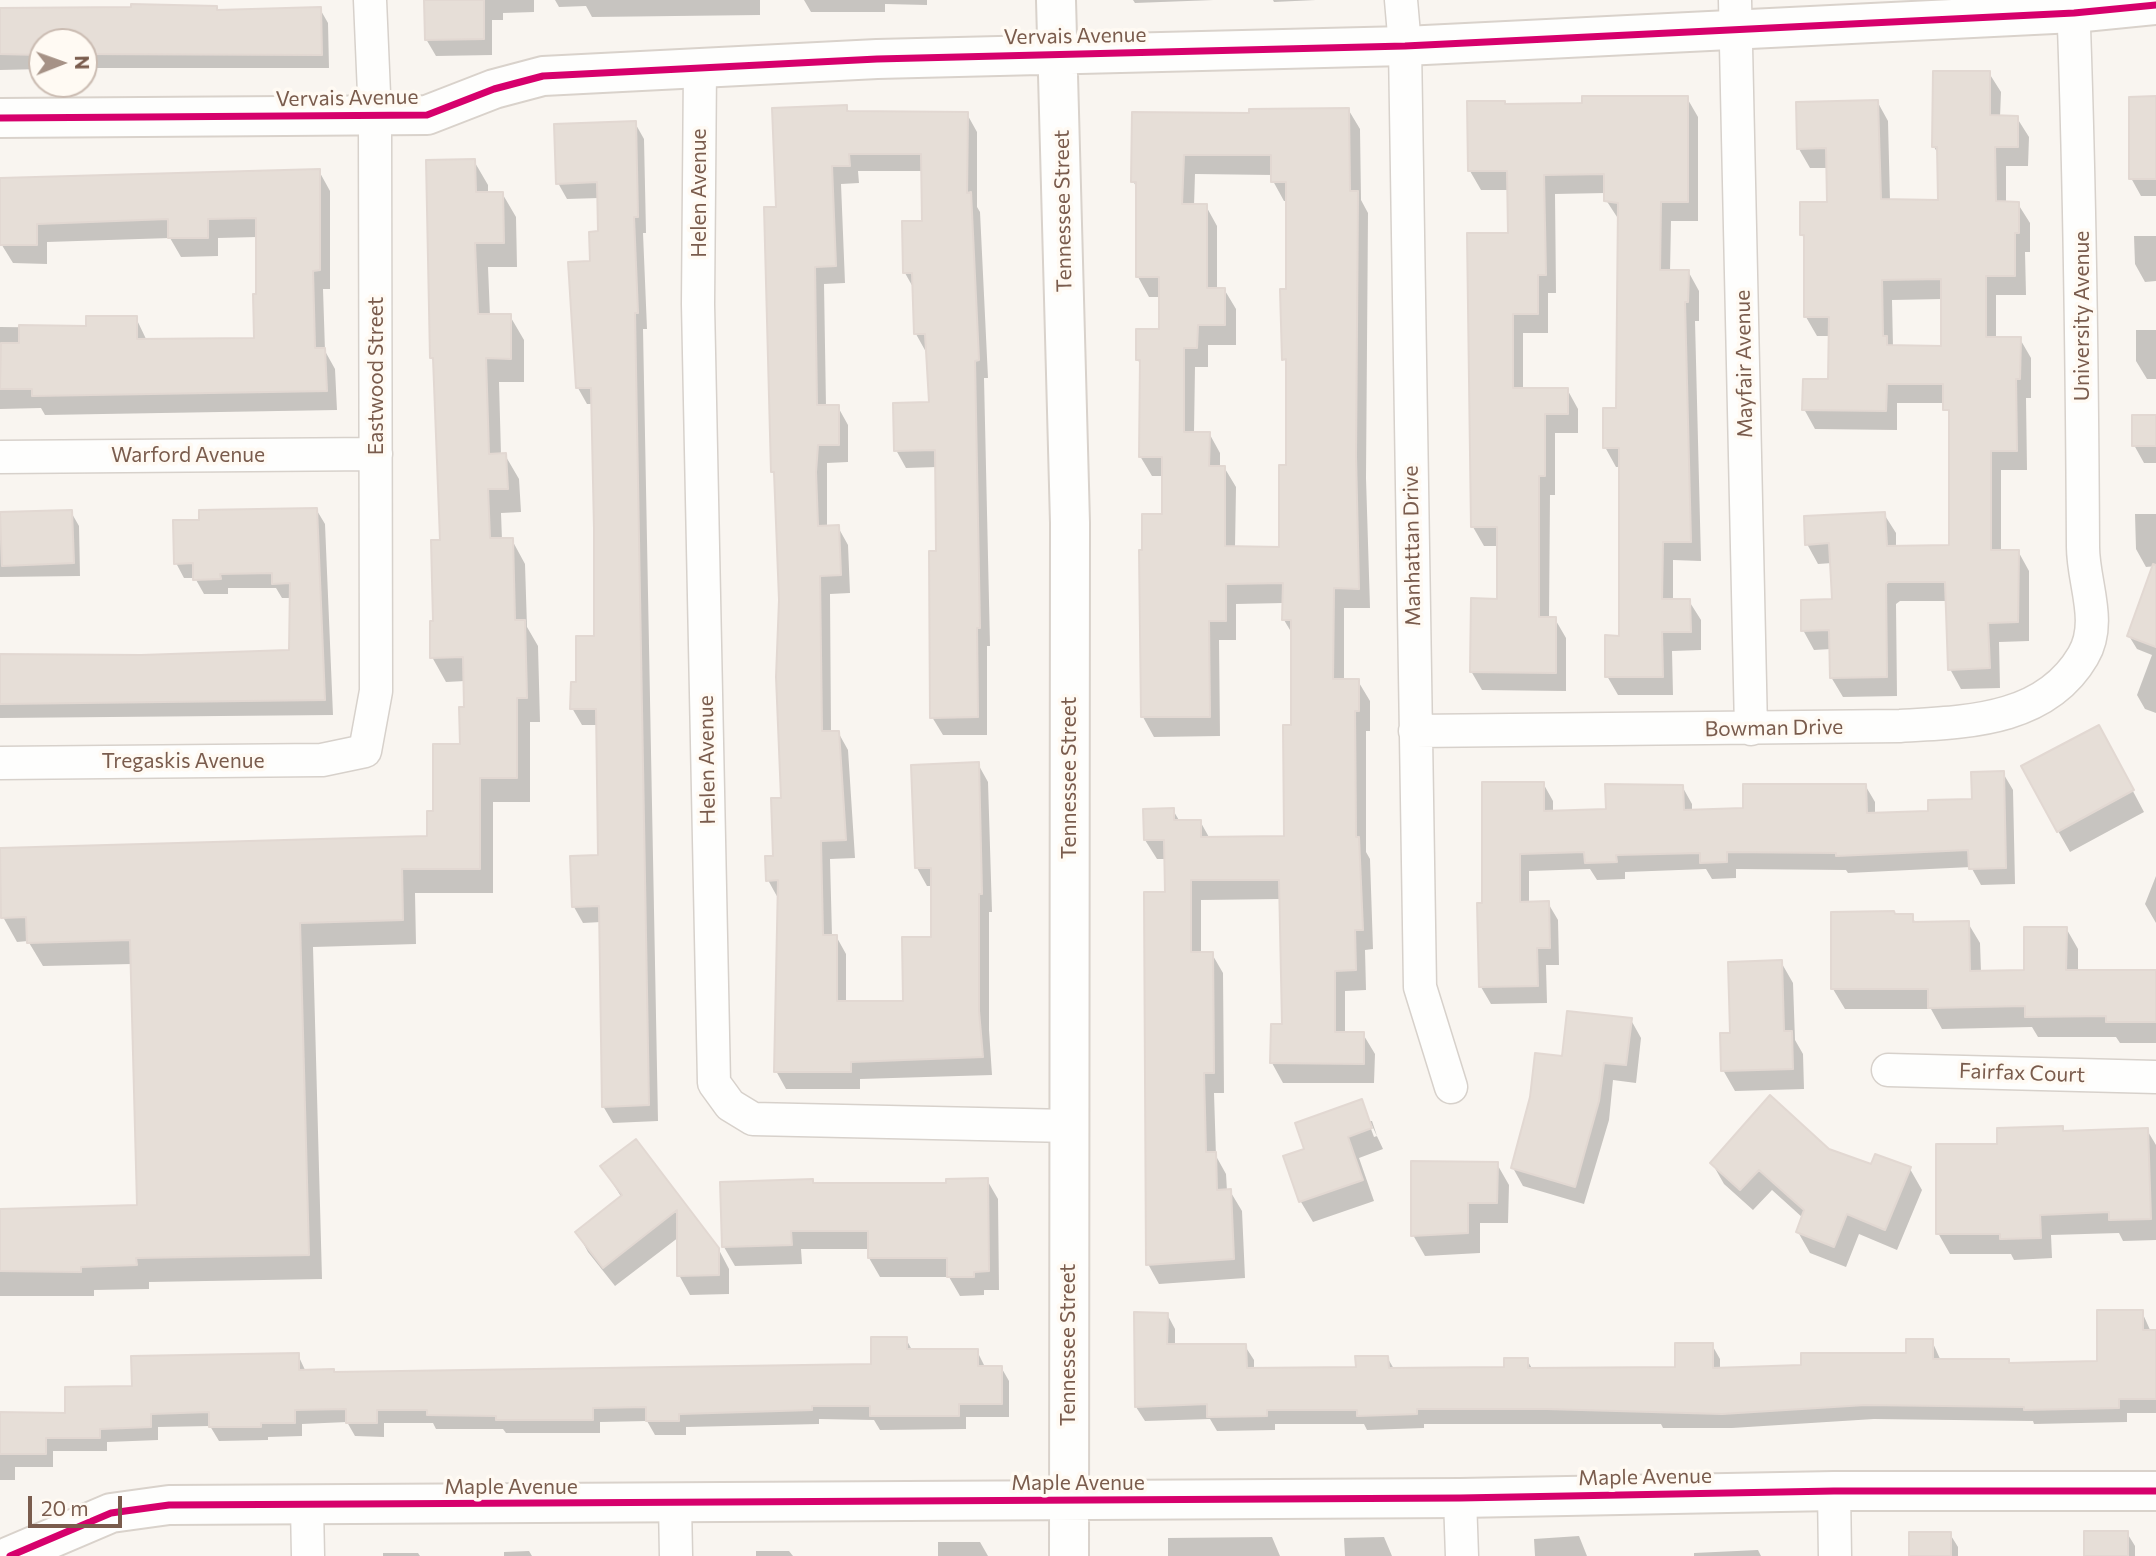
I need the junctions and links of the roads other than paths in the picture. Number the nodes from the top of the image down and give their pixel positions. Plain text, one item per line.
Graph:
1 (370, 0) edge
2 (1056, 0) edge
3 (1401, 0) edge
4 (2156, 5) edge
5 (2073, 6) edge
6 (1736, 14) edge
7 (1405, 46) junction
8 (1060, 54) junction
9 (700, 68) junction
10 (375, 117) junction
11 (0, 118) edge
12 (376, 454) junction
13 (0, 457) edge
14 (2092, 631) joint
15 (1751, 729) junction
16 (1415, 731) junction
17 (365, 751) joint
18 (0, 763) edge
19 (1888, 1070) dead end
20 (2156, 1077) edge
21 (1451, 1087) dead end
22 (1069, 1126) junction
23 (1834, 1490) junction
24 (2156, 1491) edge
25 (1460, 1498) junction
26 (1068, 1501) junction
27 (676, 1503) junction
28 (307, 1506) junction
29 (10, 1556) edge
30 (308, 1556) edge
31 (676, 1556) edge
32 (1069, 1556) edge
33 (1462, 1556) edge
34 (1835, 1556) edge

1 - 10 street, Eastwood Street
2 - 8 street, Tennessee Street
3 - 7 street, Manhattan Drive
4 - 5 street, Vervais Avenue
5 - 6 street, Vervais Avenue
5 - 14 street, University Avenue
6 - 7 street, Vervais Avenue
6 - 15 street, Mayfair Avenue
7 - 8 street, Vervais Avenue
7 - 16 street, Manhattan Drive
8 - 9 street, Vervais Avenue
8 - 22 street, Tennessee Street
9 - 10 street, Vervais Avenue
9 - 22 street, Helen Avenue
10 - 11 street, Vervais Avenue
10 - 12 street, Eastwood Street
12 - 13 street, Warford Avenue
12 - 17 street, Eastwood Street
14 - 15 street, Bowman Drive
15 - 16 street, Bowman Drive
16 - 21 street, Manhattan Drive
17 - 18 street, Tregaskis Avenue
19 - 20 street, Fairfax Court
22 - 26 street, Tennessee Street
23 - 24 street, Maple Avenue
23 - 25 street, Maple Avenue
23 - 34 street
25 - 26 street, Maple Avenue
25 - 33 street
26 - 27 street, Maple Avenue
26 - 32 street, Tennessee Street
27 - 28 street, Maple Avenue
27 - 31 street
28 - 29 street, Maple Avenue
28 - 30 street

